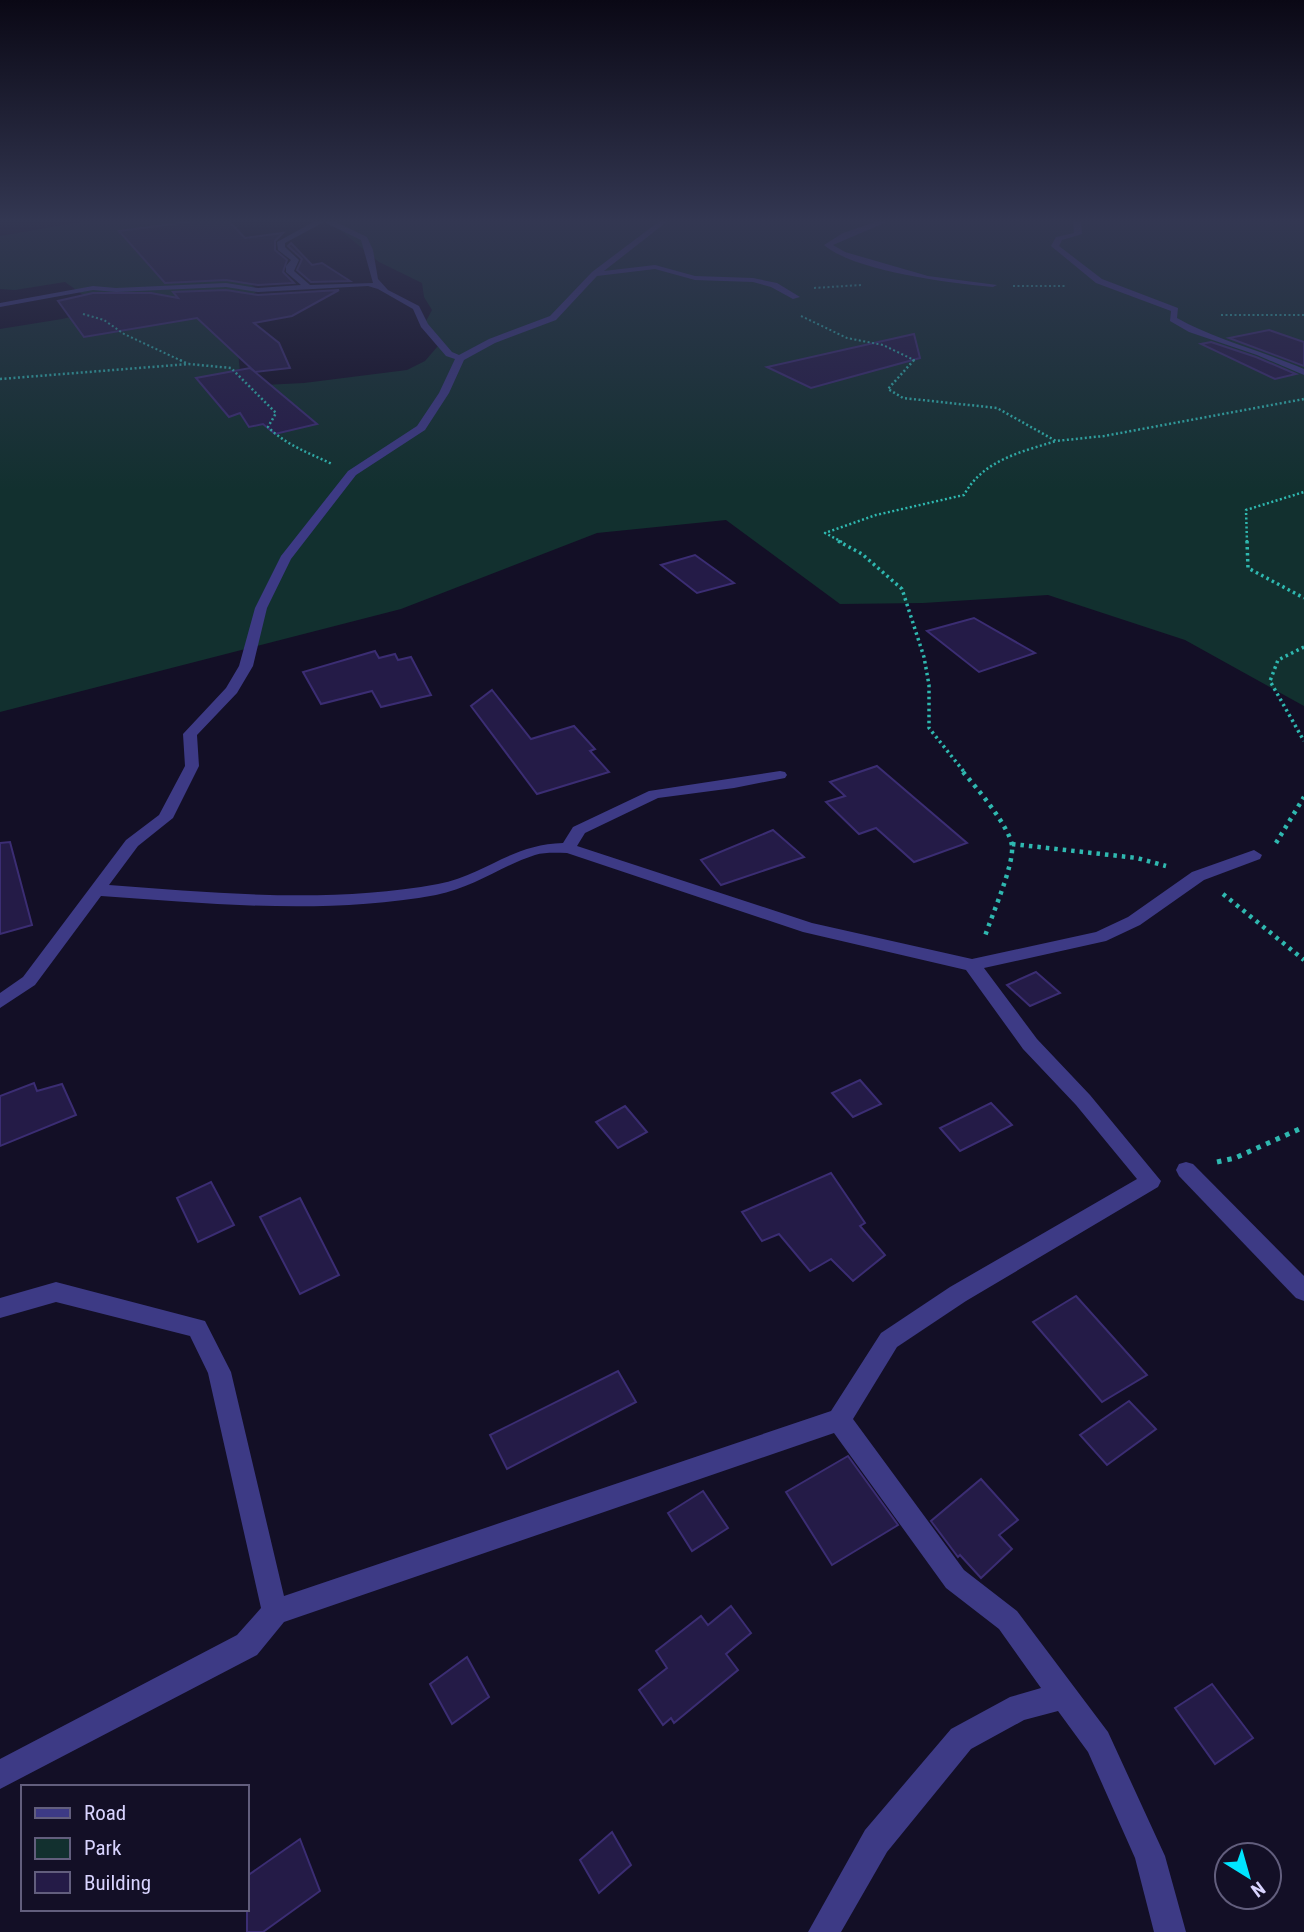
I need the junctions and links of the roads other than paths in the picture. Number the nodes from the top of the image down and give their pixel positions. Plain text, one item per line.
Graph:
1 (417, 310) edge
2 (560, 310) edge
3 (1175, 310) edge
4 (492, 341) junction
5 (467, 343) dead end
6 (455, 344) dead end
7 (442, 345) junction
8 (460, 358) junction
9 (1304, 372) edge
10 (780, 775) dead end
11 (568, 848) junction
12 (1254, 855) road end
13 (98, 890) junction
14 (972, 965) junction
15 (0, 1002) edge
16 (1186, 1170) road end
17 (1304, 1290) edge
18 (0, 1308) edge
19 (839, 1420) junction
20 (275, 1612) junction
21 (1064, 1696) junction
22 (0, 1775) edge
23 (824, 1932) edge
24 (1170, 1932) edge

1 - 7 street
2 - 4 street
3 - 9 street
4 - 5 street
4 - 8 street
6 - 7 street
7 - 8 street
8 - 13 street
10 - 11 street
11 - 13 street
11 - 14 street
12 - 14 street
13 - 15 street
14 - 19 street
16 - 17 street
18 - 20 street
19 - 20 street
19 - 21 street
20 - 22 street
21 - 23 street
21 - 24 street

